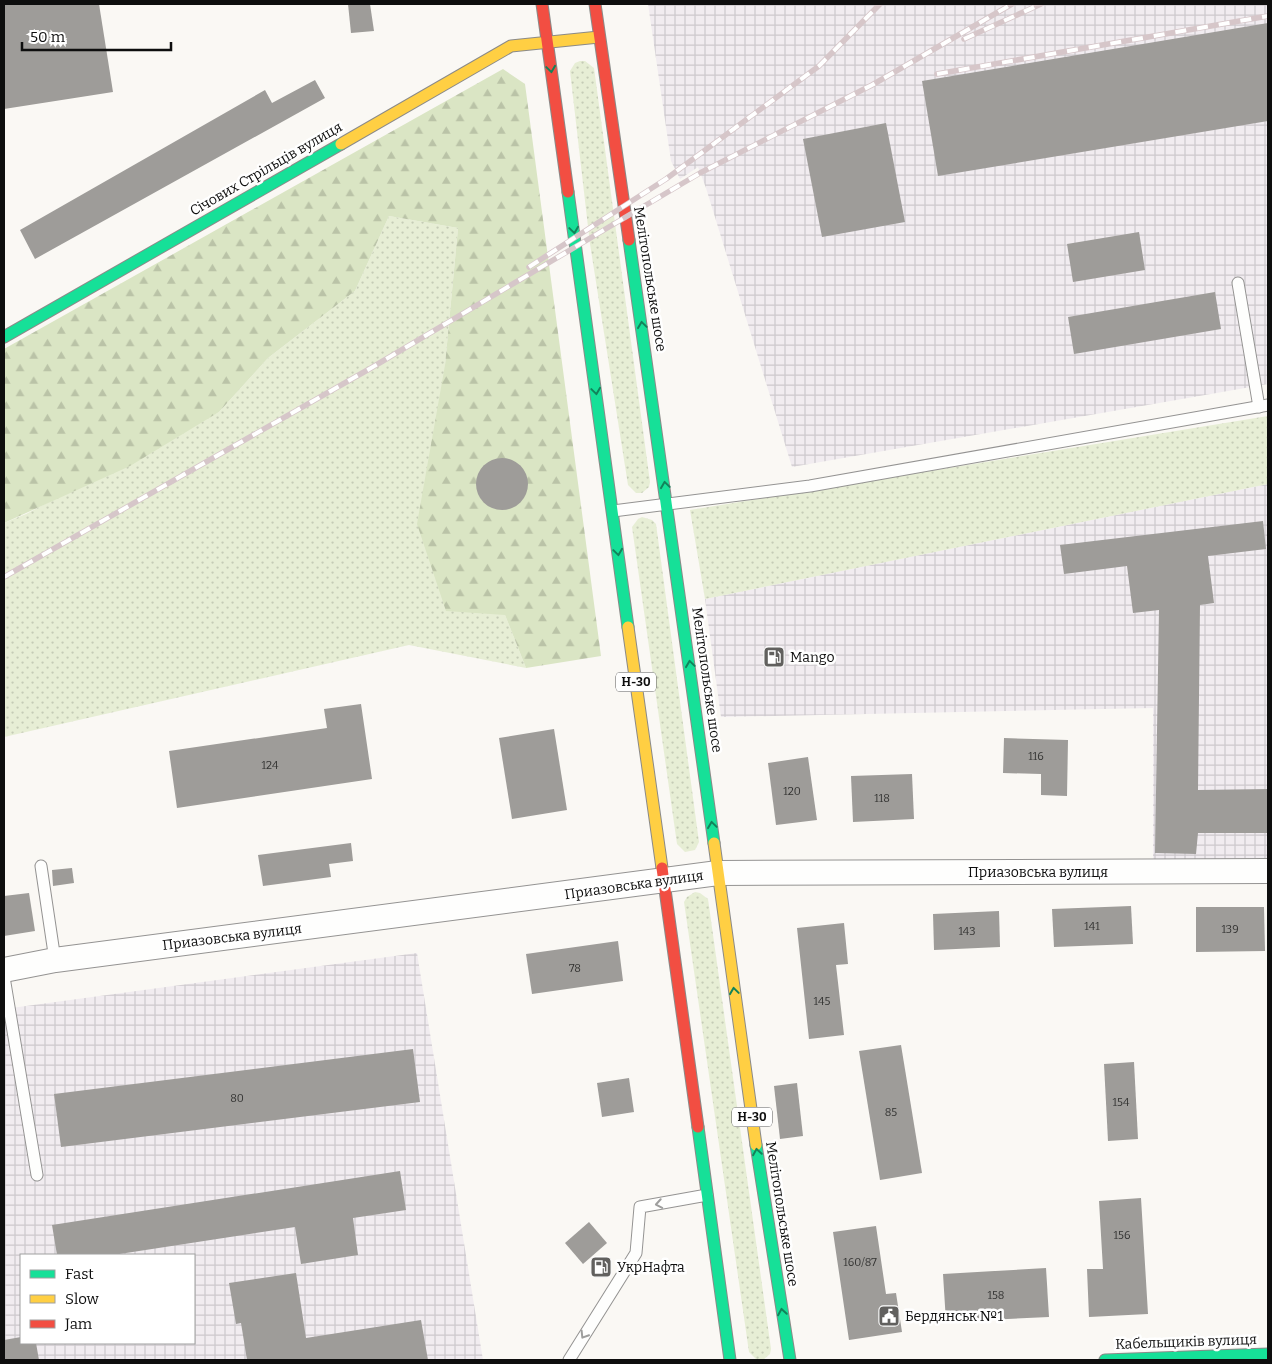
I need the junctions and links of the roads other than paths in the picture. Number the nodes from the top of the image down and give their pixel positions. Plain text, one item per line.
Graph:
1 (542, 4) edge
2 (594, 4) edge
3 (599, 37) junction
4 (548, 43) junction
5 (1238, 283) dead end
6 (4, 337) edge
7 (1264, 406) edge
8 (668, 504) junction
9 (613, 511) junction
10 (42, 866) dead end
11 (1268, 871) edge
12 (718, 873) junction
13 (664, 881) junction
14 (55, 960) junction
15 (4, 970) edge
16 (4, 977) edge
17 (36, 1175) dead end
18 (707, 1195) junction
19 (1268, 1354) edge
20 (569, 1360) edge
21 (730, 1360) edge
22 (790, 1360) edge
23 (1105, 1360) edge

1 - 4 main road, Н-30
2 - 3 main road, Мелітопольське шосе / Н-30
3 - 4 main road, Січових Стрільців вулиця
8 -> 3 main road, Мелітопольське шосе / Н-30
4 - 6 main road, Січових Стрільців вулиця
4 -> 9 main road, Н-30
5 - 7 lane
7 - 8 lane
8 - 9 lane
12 -> 8 main road, Мелітопольське шосе / Н-30
9 -> 13 main road, Н-30
10 - 14 lane
11 - 12 street, Приазовська вулиця
12 - 13 street, Приазовська вулиця
22 -> 12 main road, Мелітопольське шосе / Н-30
13 - 14 street, Приазовська вулиця
13 - 18 main road, Н-30
14 - 15 street, Приазовська вулиця
16 - 17 lane
18 -> 20 lane
18 - 21 main road, Н-30
19 - 23 main road, Кабельщиків вулиця

